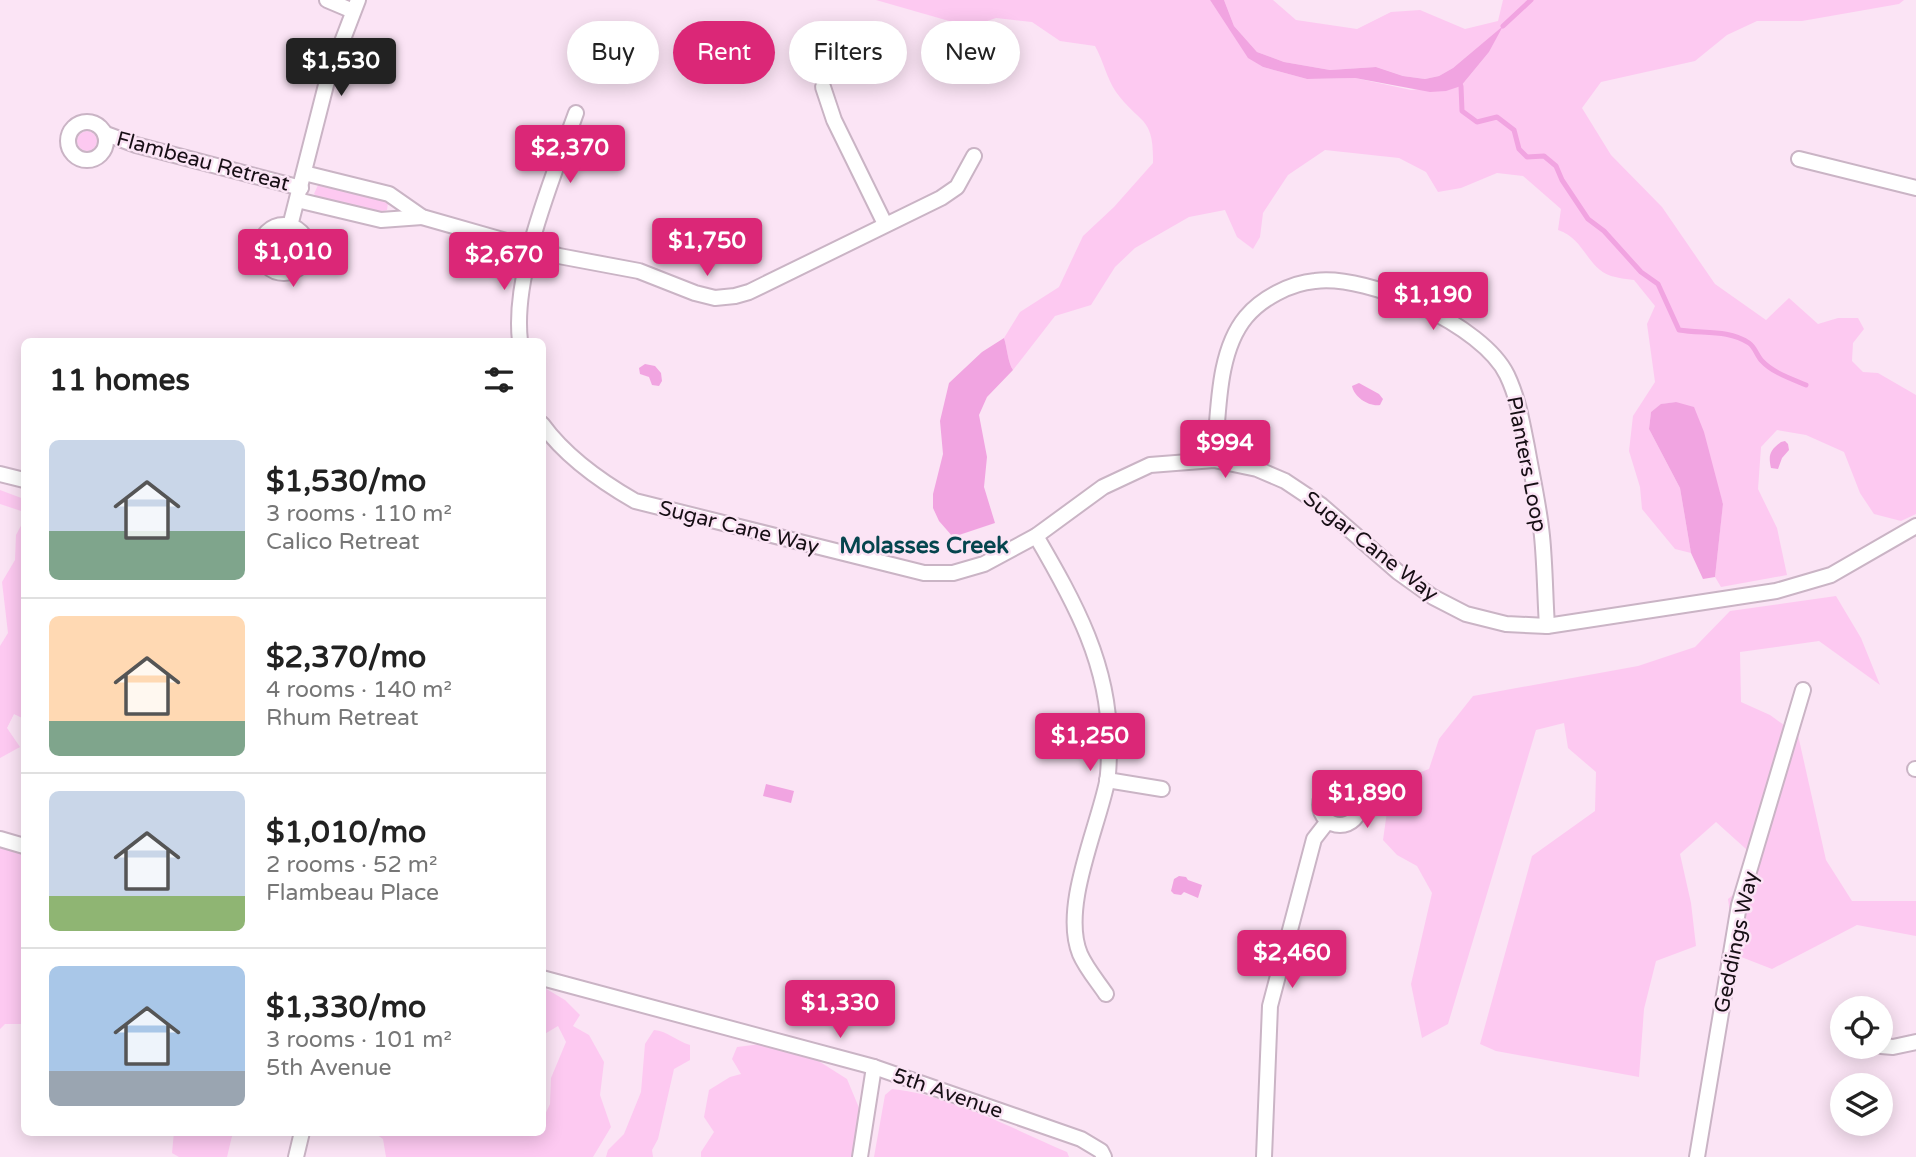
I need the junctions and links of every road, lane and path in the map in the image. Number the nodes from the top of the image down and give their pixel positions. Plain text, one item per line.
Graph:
1 (327, 0) edge
2 (356, 6) edge
3 (823, 87) dead end
4 (576, 113) dead end
5 (106, 134) dead end
6 (974, 156) dead end
7 (1800, 159) dead end
8 (304, 173) junction
9 (1916, 188) edge
10 (299, 194) junction
11 (422, 217) junction
12 (885, 224) junction
13 (290, 226) dead end
14 (531, 246) junction
15 (520, 338) edge
16 (546, 429) edge
17 (1214, 460) junction
18 (0, 474) edge
19 (21, 479) edge
20 (1916, 526) edge
21 (1036, 536) junction
22 (1547, 626) junction
23 (1803, 690) dead end
24 (1107, 780) junction
25 (1162, 789) dead end
26 (1328, 821) dead end
27 (0, 839) edge
28 (21, 845) edge
29 (546, 979) edge
30 (1106, 995) dead end
31 (1916, 1042) edge
32 (1893, 1047) edge
33 (874, 1068) junction
34 (301, 1136) edge
35 (296, 1157) edge
36 (860, 1157) edge
37 (1104, 1157) edge
38 (1264, 1157) edge
39 (1698, 1157) edge

1 - 2 street
2 - 8 street
3 - 12 street
4 - 14 street
5 - 10 street, Flambeau Retreat
6 - 12 street, Flambeau Retreat
7 - 9 street
8 - 10 street
8 - 11 street, Flambeau Retreat
10 - 11 street, Flambeau Retreat
10 - 13 street
11 - 14 street, Flambeau Retreat
12 - 14 street, Flambeau Retreat
14 - 15 street
16 - 21 street, Sugar Cane Way
17 - 21 street, Sugar Cane Way
17 - 22 street, Sugar Cane Way
17 - 22 street, Planters Loop
18 - 19 street
20 - 22 street, Sugar Cane Way
21 - 24 street
23 - 39 street, Geddings Way
24 - 25 street
24 - 30 street
26 - 38 street
27 - 28 street
29 - 33 street, 5th Avenue
31 - 32 street
33 - 36 street
33 - 37 street, 5th Avenue
34 - 35 street

